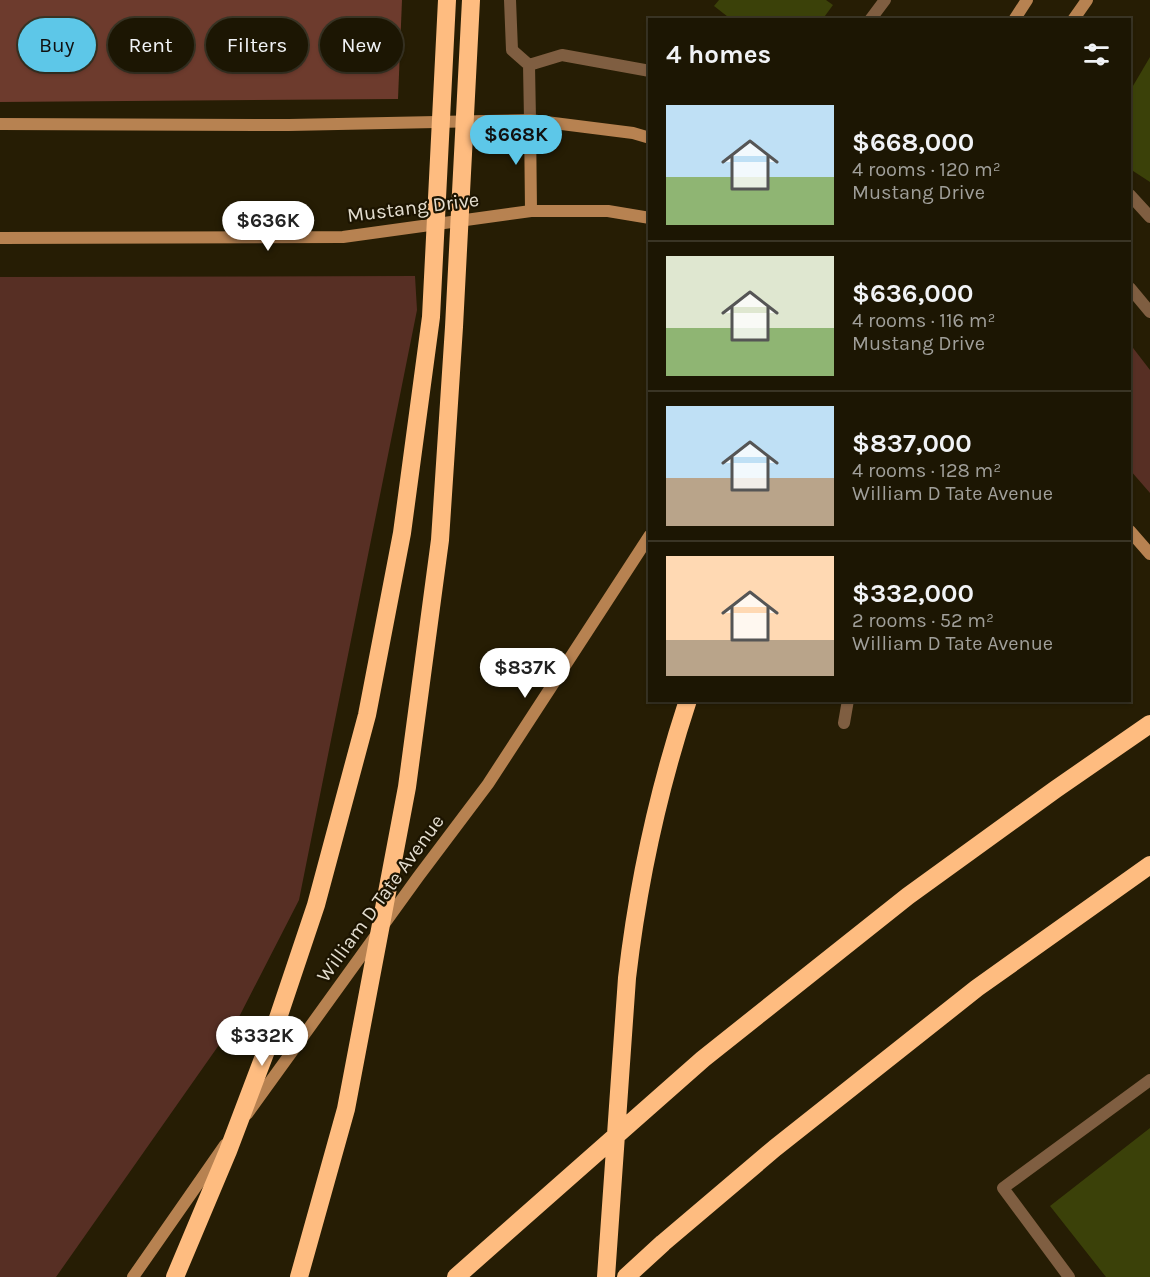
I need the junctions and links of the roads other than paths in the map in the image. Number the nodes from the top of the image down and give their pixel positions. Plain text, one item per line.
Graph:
1 (447, 0) edge
2 (471, 0) edge
3 (510, 0) edge
4 (885, 0) edge
5 (1027, 0) edge
6 (1087, 0) edge
7 (872, 18) edge
8 (1015, 18) edge
9 (1075, 18) edge
10 (529, 65) junction
11 (648, 71) edge
12 (530, 120) junction
13 (0, 124) edge
14 (648, 137) edge
15 (1131, 196) edge
16 (531, 211) junction
17 (1150, 217) edge
18 (648, 219) edge
19 (0, 238) edge
20 (1131, 289) edge
21 (1150, 312) edge
22 (1131, 532) edge
23 (648, 538) edge
24 (1150, 555) edge
25 (687, 702) edge
26 (848, 702) edge
27 (844, 723) dead end
28 (1150, 724) edge
29 (1150, 865) edge
30 (1150, 1080) edge
31 (133, 1277) edge
32 (175, 1277) edge
33 (299, 1277) edge
34 (456, 1277) edge
35 (606, 1277) edge
36 (626, 1277) edge
37 (1070, 1277) edge

1 - 32 highway
2 - 33 highway
3 - 10 lane
4 - 7 lane
5 - 8 main road
6 - 9 main road
10 - 11 lane
10 - 12 lane
12 - 13 main road
12 - 14 main road
12 - 16 main road
15 - 17 lane
16 - 18 main road, Mustang Drive
16 - 19 main road, Mustang Drive
20 - 21 lane
22 - 24 main road
23 - 31 main road, William D Tate Avenue
25 - 35 highway
26 - 27 lane
28 - 34 highway
29 - 36 highway
30 - 37 lane

